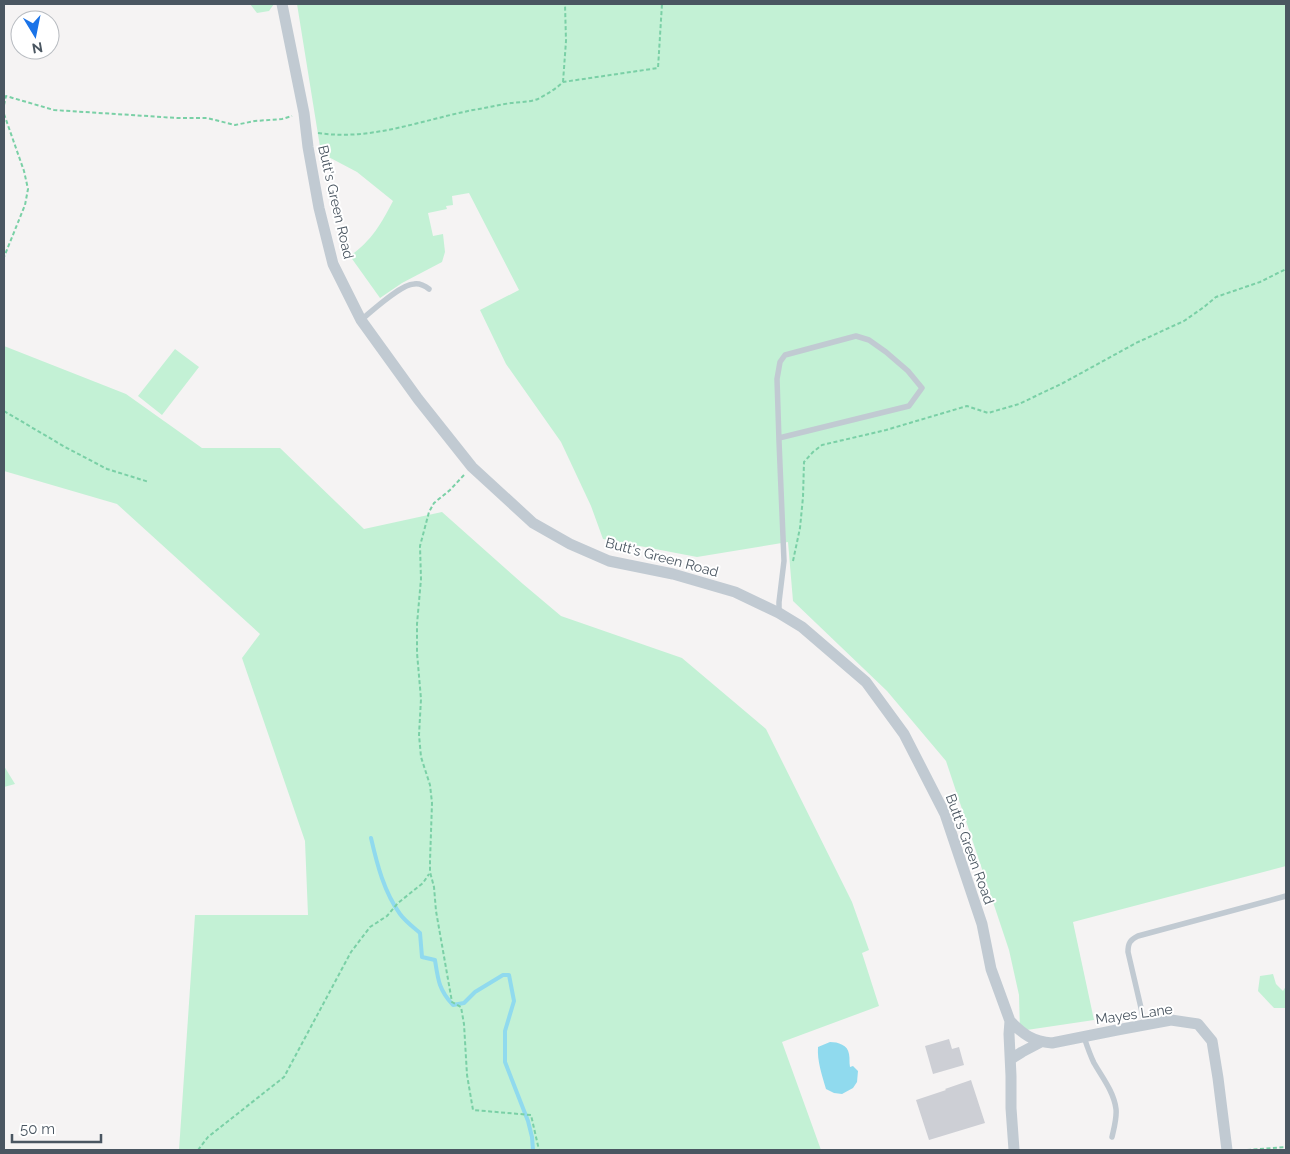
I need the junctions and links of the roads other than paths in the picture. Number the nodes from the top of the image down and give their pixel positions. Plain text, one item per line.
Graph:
1 (282, 4) edge
2 (430, 289) dead end
3 (361, 320) junction
4 (779, 438) junction
5 (780, 613) junction
6 (1286, 896) edge
7 (1010, 1021) junction
8 (1146, 1025) junction
9 (1084, 1037) junction
10 (1041, 1042) junction
11 (1011, 1060) junction
12 (1112, 1137) dead end
13 (1014, 1150) edge
14 (1228, 1150) edge

1 - 3 street, Butt's Green Road
2 - 3 lane
3 - 5 street, Butt's Green Road
4 - 4 lane
4 - 5 lane
5 - 7 street, Butt's Green Road
6 - 8 lane
7 - 10 street
7 - 11 street
8 - 9 street, Mayes Lane
8 - 14 street, Mayes Lane
9 - 10 street, Mayes Lane
9 - 12 lane
10 - 11 street
11 - 13 street

